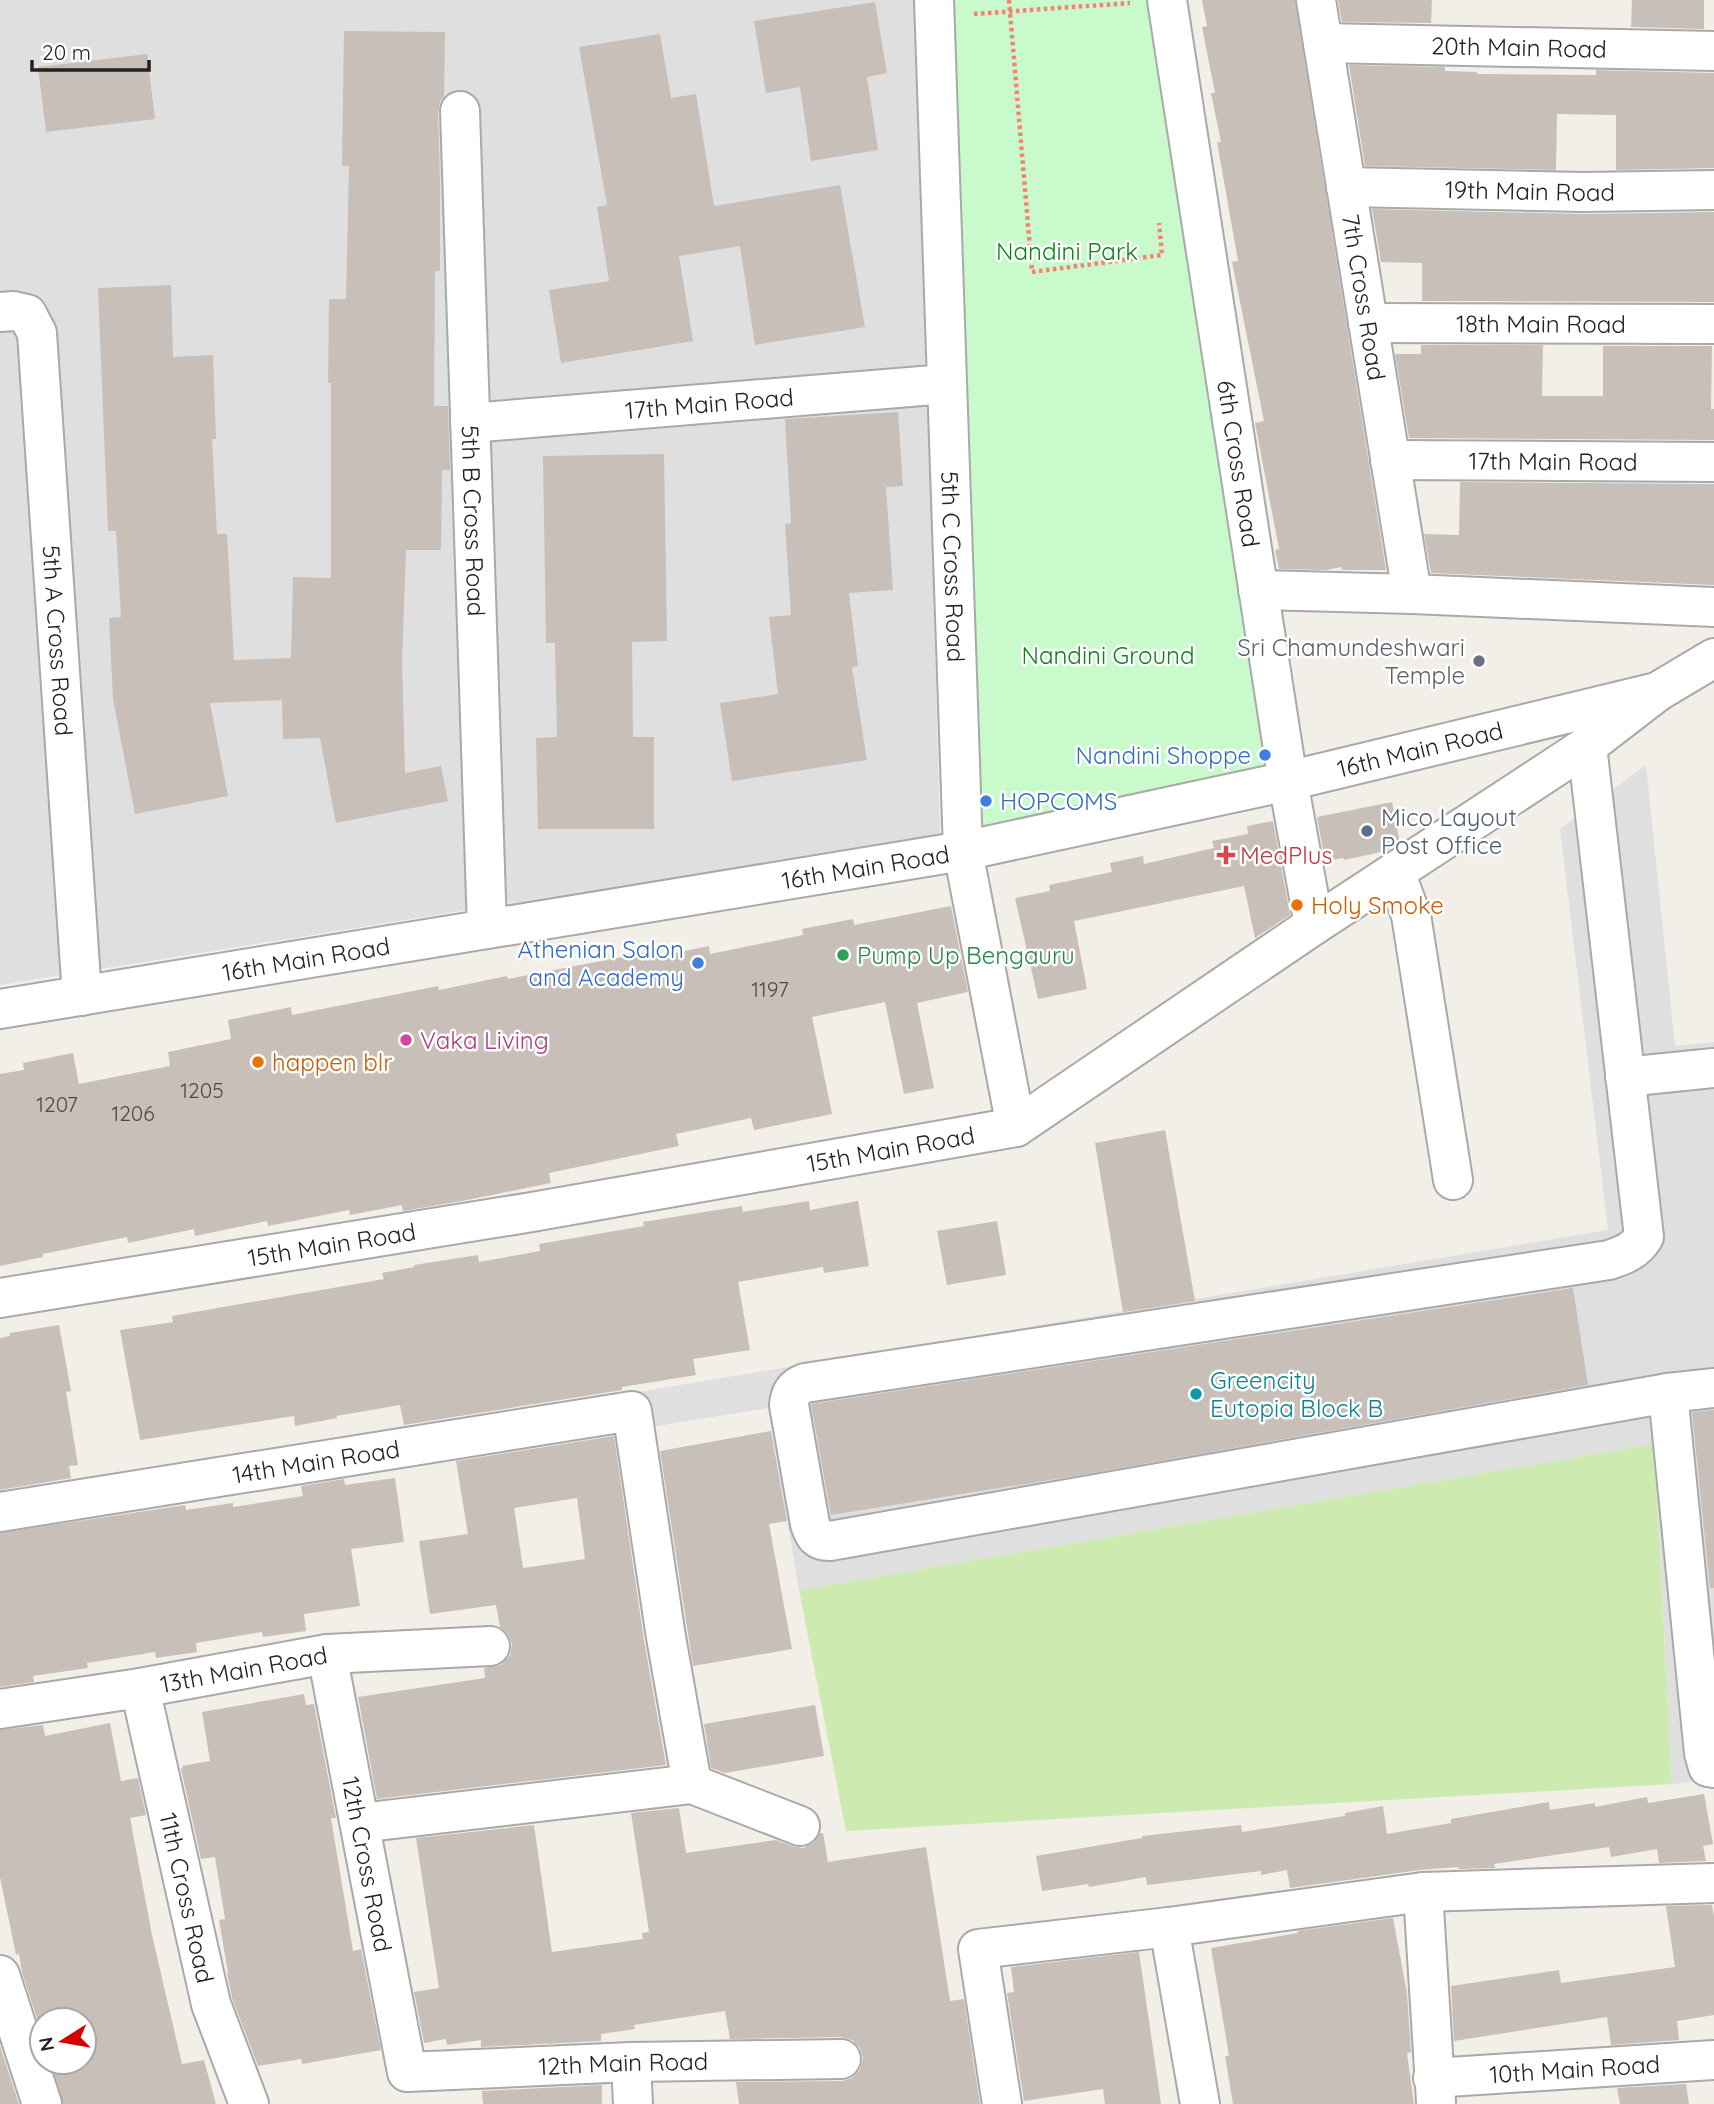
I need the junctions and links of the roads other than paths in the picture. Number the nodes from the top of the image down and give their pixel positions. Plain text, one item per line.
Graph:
1 (934, 0) edge
2 (1317, 0) edge
3 (1141, 5) edge
4 (1324, 43) junction
5 (1714, 51) edge
6 (460, 111) dead end
7 (1346, 187) junction
8 (1714, 190) edge
9 (0, 312) edge
10 (1368, 323) junction
11 (1714, 324) edge
12 (946, 384) junction
13 (471, 423) junction
14 (1390, 460) junction
15 (1714, 462) edge
16 (1258, 590) junction
17 (1412, 594) junction
18 (1714, 607) edge
19 (1714, 658) edge
20 (1657, 692) junction
21 (1587, 746) junction
22 (1288, 782) junction
23 (963, 851) junction
24 (1395, 872) junction
25 (1314, 925) junction
26 (487, 929) junction
27 (82, 996) junction
28 (0, 1009) edge
29 (1714, 1068) edge
30 (1625, 1077) junction
31 (1016, 1127) junction
32 (1453, 1180) dead end
33 (0, 1298) edge
34 (1714, 1388) edge
35 (1668, 1392) junction
36 (0, 1513) edge
37 (490, 1646) dead end
38 (327, 1654) junction
39 (140, 1688) junction
40 (0, 1709) edge
41 (1714, 1768) edge
42 (692, 1784) junction
43 (360, 1823) junction
44 (800, 1826) dead end
45 (1714, 1883) edge
46 (1423, 1892) junction
47 (1169, 1927) junction
48 (0, 1975) edge
49 (841, 2059) dead end
50 (1714, 2060) edge
51 (631, 2062) junction
52 (407, 2073) joint
53 (1435, 2091) edge
54 (42, 2104) edge
55 (249, 2104) edge
56 (633, 2104) edge
57 (1002, 2104) edge
58 (1200, 2104) edge

1 - 12 street, 5th C Cross Road
2 - 4 street, 7th Cross Road
3 - 16 street, 6th Cross Road
4 - 5 street, 20th Main Road
4 - 7 street, 7th Cross Road
6 - 13 street, 5th B Cross Road
7 - 8 street, 19th Main Road
7 - 10 street, 7th Cross Road
9 - 27 street, 5th A Cross Road
10 - 11 street, 18th Main Road
10 - 14 street, 7th Cross Road
12 - 13 street, 17th Main Road
12 - 23 street, 5th C Cross Road
13 - 26 street, 5th B Cross Road
14 - 15 street, 17th Main Road
14 - 17 street, 7th Cross Road
16 - 17 street
16 - 22 street, 6th Cross Road
17 - 18 street
19 - 20 street, 16th Main Road
20 - 21 street, 15th Main Road
20 - 22 street, 16th Main Road
21 - 24 street, 15th Main Road
21 - 30 street
22 - 23 street, 16th Main Road
22 - 25 street, 6th Cross Road
23 - 26 street, 16th Main Road
23 - 31 street, 5th C Cross Road
24 - 25 street, 15th Main Road
24 - 32 street
25 - 31 street, 15th Main Road
26 - 27 street, 16th Main Road
27 - 28 street, 16th Main Road
29 - 30 street
30 - 35 street
31 - 33 street, 15th Main Road
34 - 35 street
35 - 41 street
36 - 42 street, 14th Main Road
37 - 38 street, 13th Main Road
38 - 39 street, 13th Main Road
38 - 43 street, 12th Cross Road
39 - 40 street, 13th Main Road
39 - 55 street, 11th Cross Road
42 - 43 street
42 - 44 street
43 - 52 street, 12th Cross Road
45 - 46 street
46 - 47 street
46 - 53 street
47 - 57 street
47 - 58 street
48 - 54 street
49 - 51 street, 12th Main Road
50 - 53 street, 10th Main Road
51 - 52 street, 12th Main Road
51 - 56 street

